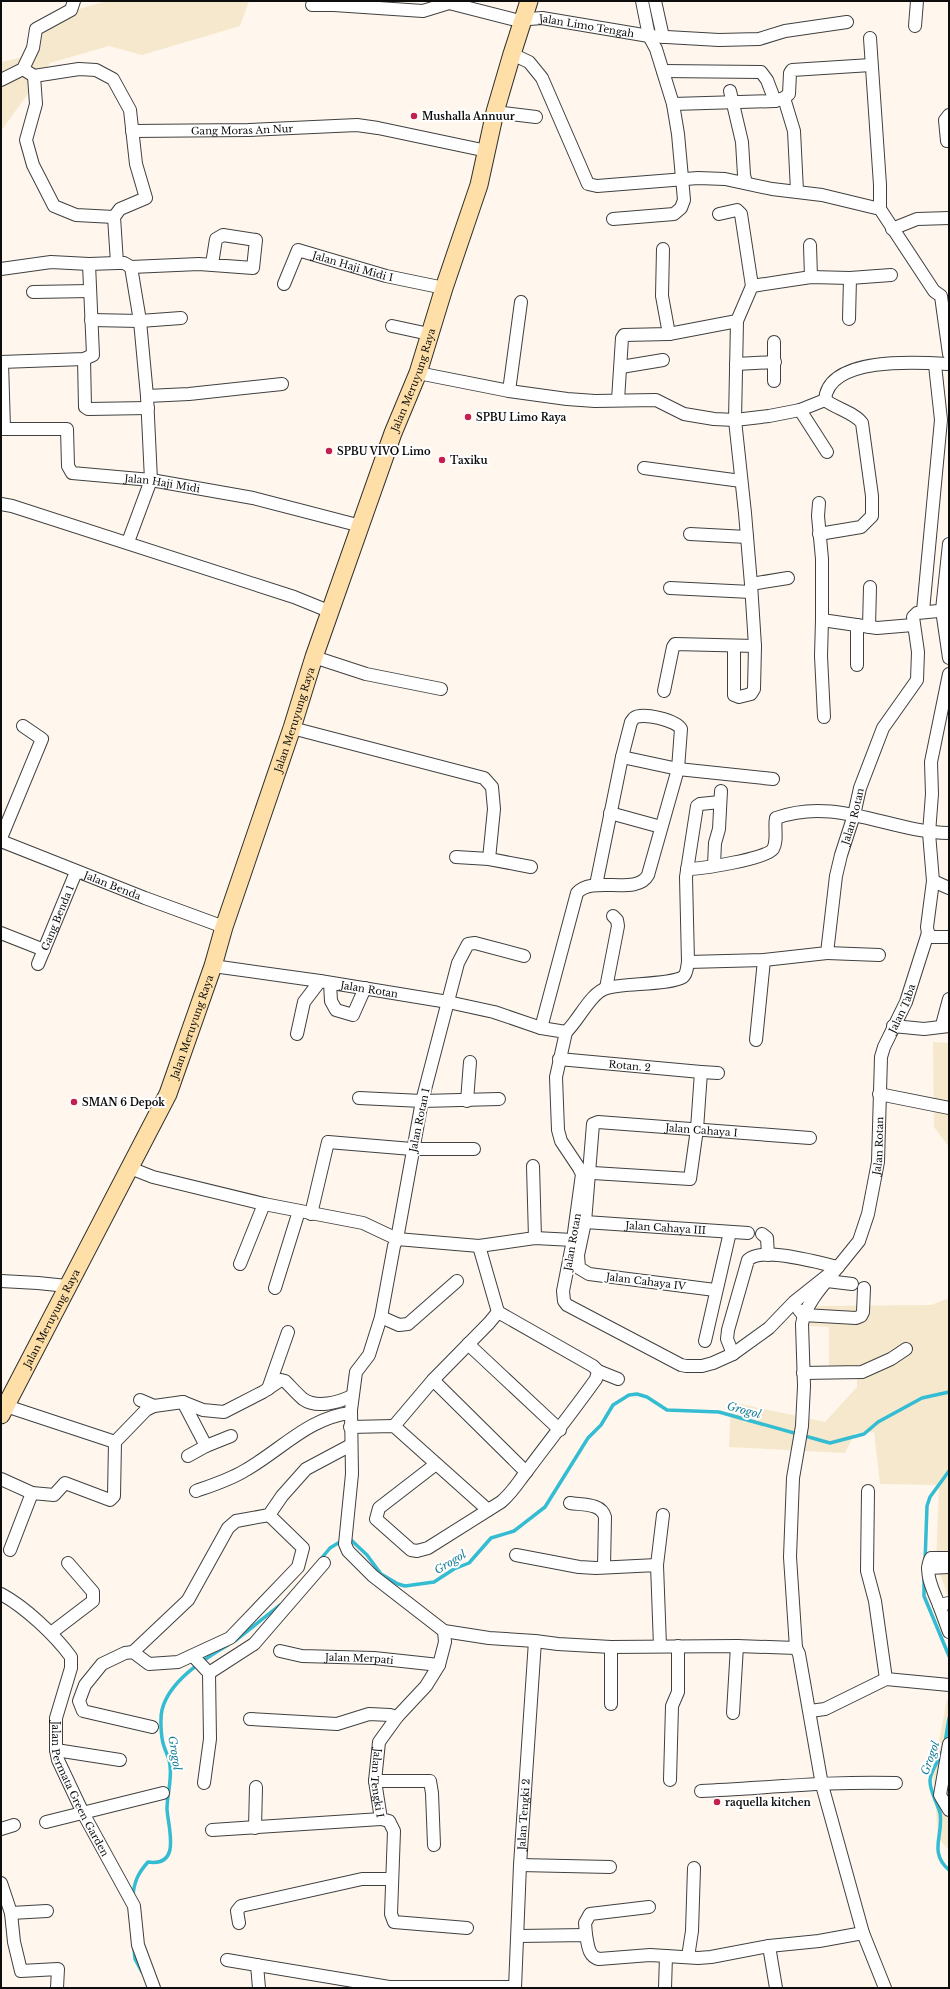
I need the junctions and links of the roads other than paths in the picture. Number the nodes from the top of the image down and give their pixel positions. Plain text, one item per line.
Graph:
1 (529, 1) edge
2 (642, 1) edge
3 (656, 1) edge
4 (917, 1) edge
5 (78, 2) edge
6 (312, 5) dead end
7 (524, 20) junction
8 (847, 22) dead end
9 (915, 26) dead end
10 (649, 36) junction
11 (662, 37) junction
12 (870, 38) dead end
13 (512, 54) junction
14 (871, 65) junction
15 (23, 69) junction
16 (663, 71) junction
17 (34, 76) junction
18 (1, 80) edge
19 (731, 97) junction
20 (780, 99) junction
21 (673, 104) junction
22 (496, 112) junction
23 (949, 115) edge
24 (536, 117) dead end
25 (132, 131) junction
26 (947, 141) dead end
27 (487, 152) junction
28 (682, 180) junction
29 (746, 182) junction
30 (797, 191) junction
31 (880, 209) junction
32 (719, 214) dead end
33 (114, 217) junction
34 (949, 218) edge
35 (613, 219) dead end
36 (892, 229) junction
37 (810, 245) dead end
38 (663, 250) dead end
39 (117, 263) junction
40 (89, 264) junction
41 (212, 264) dead end
42 (131, 266) junction
43 (1, 269) edge
44 (892, 275) dead end
45 (811, 277) junction
46 (850, 278) junction
47 (284, 284) dead end
48 (752, 286) junction
49 (444, 288) junction
50 (90, 291) junction
51 (33, 292) dead end
52 (945, 295) edge
53 (521, 302) dead end
54 (181, 318) dead end
55 (849, 319) dead end
56 (91, 320) junction
57 (140, 321) junction
58 (737, 321) junction
59 (392, 326) dead end
60 (429, 334) junction
61 (668, 334) junction
62 (774, 342) dead end
63 (949, 354) edge
64 (84, 359) junction
65 (663, 360) dead end
66 (2, 362) edge
67 (775, 362) junction
68 (736, 364) junction
69 (949, 364) edge
70 (935, 365) junction
71 (621, 367) junction
72 (418, 373) junction
73 (774, 381) dead end
74 (282, 384) dead end
75 (509, 390) junction
76 (147, 396) junction
77 (618, 400) junction
78 (824, 400) junction
79 (148, 408) junction
80 (800, 410) junction
81 (735, 420) junction
82 (945, 420) edge
83 (3, 429) edge
84 (827, 452) dead end
85 (644, 468) dead end
86 (150, 480) junction
87 (741, 480) junction
88 (819, 503) dead end
89 (1, 504) edge
90 (361, 526) junction
91 (690, 534) dead end
92 (820, 534) junction
93 (747, 537) junction
94 (949, 541) edge
95 (128, 542) junction
96 (788, 578) dead end
97 (870, 587) dead end
98 (670, 588) dead end
99 (751, 588) junction
100 (945, 610) edge
101 (923, 611) junction
102 (331, 612) junction
103 (822, 620) junction
104 (913, 625) junction
105 (863, 626) junction
106 (734, 646) junction
107 (755, 646) junction
108 (314, 657) junction
109 (949, 658) edge
110 (857, 665) dead end
111 (949, 674) edge
112 (441, 689) dead end
113 (664, 691) dead end
114 (824, 717) dead end
115 (23, 726) dead end
116 (292, 728) junction
117 (622, 757) junction
118 (678, 769) junction
119 (774, 779) dead end
120 (610, 813) junction
121 (854, 815) junction
122 (661, 827) junction
123 (929, 833) junction
124 (949, 833) edge
125 (1, 838) edge
126 (1, 842) edge
127 (456, 858) dead end
128 (489, 859) junction
129 (714, 865) junction
130 (531, 867) dead end
131 (687, 869) junction
132 (76, 872) junction
133 (932, 882) junction
134 (596, 886) junction
135 (949, 888) edge
136 (613, 916) dead end
137 (224, 927) junction
138 (1, 933) edge
139 (928, 933) junction
140 (949, 937) edge
141 (44, 950) junction
142 (827, 953) junction
143 (879, 955) dead end
144 (524, 956) dead end
145 (764, 960) junction
146 (688, 962) junction
147 (38, 964) dead end
148 (213, 966) junction
149 (325, 982) junction
150 (365, 988) junction
151 (606, 988) junction
152 (949, 999) edge
153 (448, 1002) junction
154 (946, 1025) edge
155 (893, 1026) junction
156 (541, 1028) junction
157 (566, 1032) junction
158 (297, 1034) dead end
159 (756, 1040) dead end
160 (559, 1059) junction
161 (470, 1062) dead end
162 (701, 1072) junction
163 (718, 1072) dead end
164 (879, 1089) junction
165 (359, 1098) dead end
166 (499, 1099) dead end
167 (467, 1100) junction
168 (422, 1101) junction
169 (949, 1108) edge
170 (697, 1129) junction
171 (810, 1138) dead end
172 (412, 1149) junction
173 (474, 1149) dead end
174 (533, 1166) dead end
175 (130, 1168) junction
176 (590, 1171) junction
177 (264, 1204) junction
178 (299, 1211) junction
179 (311, 1214) junction
180 (585, 1222) junction
181 (730, 1232) junction
182 (748, 1233) dead end
183 (762, 1234) dead end
184 (535, 1238) junction
185 (397, 1239) junction
186 (573, 1240) junction
187 (479, 1246) junction
188 (768, 1255) junction
189 (240, 1264) dead end
190 (838, 1267) junction
191 (1, 1281) edge
192 (457, 1281) dead end
193 (828, 1281) junction
194 (67, 1286) junction
195 (275, 1288) dead end
196 (715, 1290) junction
197 (794, 1302) junction
198 (498, 1312) junction
199 (803, 1314) junction
200 (382, 1317) junction
201 (288, 1332) dead end
202 (705, 1341) dead end
203 (468, 1344) junction
204 (906, 1349) dead end
205 (733, 1354) junction
206 (598, 1371) junction
207 (803, 1373) junction
208 (618, 1379) dead end
209 (433, 1380) junction
210 (268, 1389) junction
211 (140, 1400) dead end
212 (183, 1402) junction
213 (352, 1405) junction
214 (154, 1406) junction
215 (3, 1410) edge
216 (394, 1426) junction
217 (350, 1427) junction
218 (560, 1430) junction
219 (231, 1436) dead end
220 (115, 1442) junction
221 (351, 1445) junction
222 (206, 1446) junction
223 (188, 1456) dead end
224 (436, 1464) junction
225 (526, 1472) junction
226 (1, 1479) edge
227 (196, 1491) dead end
228 (868, 1491) dead end
229 (32, 1494) junction
230 (570, 1503) dead end
231 (488, 1510) junction
232 (269, 1515) junction
233 (663, 1515) dead end
234 (10, 1550) dead end
235 (516, 1555) dead end
236 (949, 1558) edge
237 (68, 1563) dead end
238 (324, 1563) dead end
239 (657, 1565) junction
240 (604, 1567) junction
241 (928, 1568) junction
242 (949, 1568) edge
243 (1, 1594) edge
244 (944, 1604) edge
245 (444, 1631) junction
246 (949, 1632) edge
247 (51, 1633) junction
248 (535, 1640) junction
249 (660, 1646) junction
250 (678, 1646) junction
251 (737, 1646) junction
252 (611, 1647) junction
253 (796, 1648) junction
254 (280, 1651) dead end
255 (133, 1652) junction
256 (200, 1664) junction
257 (438, 1665) junction
258 (886, 1679) junction
259 (947, 1685) edge
260 (611, 1704) dead end
261 (810, 1711) junction
262 (733, 1713) dead end
263 (397, 1718) junction
264 (250, 1719) dead end
265 (152, 1728) dead end
266 (949, 1744) edge
267 (56, 1750) junction
268 (120, 1760) dead end
269 (670, 1780) dead end
270 (375, 1782) junction
271 (204, 1783) dead end
272 (896, 1783) dead end
273 (822, 1785) junction
274 (256, 1787) dead end
275 (701, 1791) dead end
276 (163, 1793) dead end
277 (949, 1810) edge
278 (83, 1813) junction
279 (381, 1818) junction
280 (46, 1822) dead end
281 (14, 1825) dead end
282 (255, 1828) junction
283 (1, 1830) edge
284 (212, 1830) dead end
285 (434, 1845) dead end
286 (520, 1865) junction
287 (610, 1867) dead end
288 (694, 1868) dead end
289 (391, 1879) junction
290 (1, 1884) edge
291 (649, 1907) dead end
292 (47, 1911) dead end
293 (11, 1913) junction
294 (239, 1923) dead end
295 (467, 1928) dead end
296 (863, 1933) junction
297 (586, 1935) junction
298 (518, 1936) junction
299 (769, 1946) junction
300 (666, 1956) junction
301 (688, 1957) junction
302 (227, 1960) dead end
303 (256, 1965) junction
304 (515, 1987) edge
305 (57, 1988) edge
306 (154, 1988) edge
307 (259, 1988) edge
308 (665, 1988) edge
309 (776, 1988) edge
310 (885, 1988) edge

1 - 7 main road, Jalan Meruyung Raya
2 - 10 street
3 - 11 street
4 - 9 street
5 - 15 street
6 - 7 street, Jalan Limo Tengah
7 - 10 street, Jalan Limo Tengah
7 - 13 main road, Jalan Meruyung Raya
8 - 11 street, Jalan Limo Tengah
10 - 11 street, Jalan Limo Tengah
10 - 16 street
12 - 14 street
13 - 22 main road, Jalan Meruyung Raya
13 - 28 street
14 - 20 street
14 - 31 street
15 - 17 street
15 - 18 street
16 - 20 street
16 - 21 street
17 - 25 street
17 - 33 street
19 - 20 street
19 - 21 street
19 - 29 street
20 - 30 street
21 - 28 street
22 - 24 street
22 - 27 main road, Jalan Meruyung Raya
23 - 26 street
25 - 27 street, Gang Moras An Nur
25 - 33 street
27 - 49 main road, Jalan Meruyung Raya
28 - 29 street
28 - 35 street
29 - 30 street
30 - 31 street
31 - 36 street
32 - 48 street
33 - 39 street
34 - 36 street
36 - 52 street
37 - 45 street
38 - 61 street
39 - 40 street
39 - 42 street
40 - 43 street
40 - 50 street
41 - 42 street
42 - 57 street
44 - 46 street
45 - 46 street
45 - 48 street
46 - 55 street
47 - 49 street, Jalan Haji Midi I
48 - 58 street
49 - 60 main road, Jalan Meruyung Raya
50 - 51 street
50 - 56 street
52 - 63 street
53 - 75 street
54 - 57 street
56 - 57 street
56 - 64 street
57 - 76 street
58 - 61 street
58 - 68 street
59 - 60 street
60 - 72 main road, Jalan Meruyung Raya
61 - 71 street
62 - 67 street
64 - 66 street
64 - 79 street
65 - 71 street
66 - 83 street
67 - 68 street
67 - 73 street
68 - 81 street
69 - 70 street
70 - 78 street
70 - 82 street
71 - 77 street
72 - 75 street
72 - 90 main road, Jalan Meruyung Raya
74 - 76 street
75 - 77 street
76 - 79 street
77 - 81 street
78 - 80 street
78 - 92 street
79 - 86 street
80 - 81 street
80 - 84 street
81 - 87 street
82 - 101 street
83 - 86 street, Jalan Haji Midi
85 - 87 street
86 - 90 street, Jalan Haji Midi
86 - 95 street
87 - 93 street
88 - 92 street
89 - 95 street
90 - 102 main road, Jalan Meruyung Raya
91 - 93 street
92 - 103 street
93 - 99 street
94 - 100 street
95 - 102 street
96 - 99 street
97 - 105 street
98 - 99 street
99 - 107 street
100 - 101 street
100 - 109 street
101 - 104 street
102 - 108 main road, Jalan Meruyung Raya
103 - 105 street
103 - 114 street
104 - 105 street
104 - 121 street, Jalan Rotan
105 - 110 street
106 - 107 street
106 - 107 street
106 - 113 street
108 - 112 street
108 - 116 main road, Jalan Meruyung Raya
111 - 123 street, Jalan Taba
115 - 125 street
116 - 128 street
116 - 137 main road, Jalan Meruyung Raya
117 - 118 street
117 - 118 street
117 - 120 street
118 - 119 street
118 - 122 street
120 - 122 street
120 - 134 street
121 - 123 street
121 - 129 street
121 - 142 street, Jalan Rotan
122 - 134 street
123 - 124 street
123 - 133 street, Jalan Taba
126 - 132 street, Jalan Benda
127 - 128 street
128 - 130 street
129 - 131 street
129 - 131 street
131 - 146 street
132 - 137 street, Jalan Benda
132 - 141 street, Gang Benda 1
133 - 135 street
133 - 139 street, Jalan Taba
134 - 156 street
136 - 151 street
137 - 148 main road, Jalan Meruyung Raya
138 - 141 street
139 - 140 street
139 - 155 street, Jalan Taba
141 - 147 street, Gang Benda 1
142 - 143 street
142 - 145 street
144 - 153 street, Jalan Rotan I
145 - 146 street
145 - 159 street
146 - 151 street
148 - 149 street, Jalan Rotan
148 - 175 main road, Jalan Meruyung Raya
149 - 150 street, Jalan Rotan
149 - 150 street
149 - 158 street
150 - 153 street, Jalan Rotan
151 - 157 street
152 - 154 street
153 - 156 street, Jalan Rotan
153 - 168 street, Jalan Rotan I
154 - 155 street
155 - 164 street, Jalan Taba
156 - 157 street, Jalan Rotan
157 - 160 street, Jalan Rotan
160 - 162 street, Rotan. 2
160 - 186 street, Jalan Rotan
161 - 167 street
162 - 163 street, Rotan. 2
162 - 170 street
164 - 169 street
164 - 190 street, Jalan Rotan
165 - 168 street
166 - 167 street
167 - 168 street
168 - 172 street, Jalan Rotan I
170 - 171 street, Jalan Cahaya I
170 - 176 street
170 - 176 street, Jalan Cahaya I
172 - 173 street
172 - 179 street
172 - 185 street, Jalan Rotan I
174 - 184 street
175 - 177 street
175 - 194 main road, Jalan Meruyung Raya
176 - 180 street
177 - 178 street
177 - 189 street
178 - 179 street
178 - 195 street
179 - 185 street
180 - 181 street, Jalan Cahaya III
180 - 196 street, Jalan Cahaya IV
181 - 182 street, Jalan Cahaya III
181 - 196 street
183 - 188 street
184 - 186 street
184 - 187 street
185 - 187 street
185 - 200 street, Jalan Rotan I
186 - 205 street, Jalan Rotan
187 - 198 street
188 - 190 street
188 - 205 street
190 - 193 street
190 - 197 street, Jalan Rotan
191 - 194 street
192 - 200 street
193 - 199 street
193 - 199 street
194 - 215 main road, Jalan Meruyung Raya
196 - 202 street
197 - 199 street
197 - 205 street, Jalan Rotan
198 - 203 street
198 - 206 street
199 - 207 street
200 - 213 street, Jalan Rotan I
201 - 210 street
203 - 209 street
203 - 218 street
204 - 207 street
206 - 208 street
206 - 218 street
207 - 253 street
209 - 216 street
209 - 225 street
210 - 212 street
210 - 213 street
211 - 214 street
212 - 214 street
212 - 222 street
213 - 217 street, Jalan Rotan I
213 - 227 street
214 - 220 street
215 - 220 street
216 - 217 street
216 - 224 street
217 - 221 street, Jalan Rotan I
218 - 225 street
219 - 222 street
220 - 229 street
221 - 232 street
221 - 245 street, Jalan Rotan I
222 - 223 street
224 - 231 street
224 - 231 street
225 - 231 street
226 - 229 street
228 - 258 street
229 - 234 street
230 - 240 street
232 - 255 street
232 - 256 street
233 - 239 street
235 - 240 street
236 - 241 street
237 - 247 street
238 - 256 street
239 - 240 street
239 - 249 street
241 - 242 street
241 - 244 street
243 - 247 street, Jalan Permata Green Garden
244 - 246 street
245 - 248 street
245 - 257 street, Jalan Tengki I
247 - 267 street, Jalan Permata Green Garden
248 - 252 street
248 - 286 street, Jalan Tengki 2
249 - 250 street
249 - 252 street
250 - 251 street
250 - 269 street
251 - 253 street
251 - 262 street
252 - 260 street
253 - 261 street
254 - 257 street, Jalan Merpati
255 - 256 street
255 - 265 street
256 - 271 street
257 - 263 street, Jalan Tengki I
258 - 259 street
258 - 261 street
261 - 273 street
263 - 264 street
263 - 270 street, Jalan Tengki I
266 - 277 street
267 - 268 street
267 - 278 street, Jalan Permata Green Garden
270 - 279 street, Jalan Tengki I
270 - 285 street
272 - 273 street
273 - 275 street
273 - 296 street
274 - 282 street
276 - 278 street
278 - 280 street
278 - 306 street, Jalan Permata Green Garden
279 - 282 street
279 - 289 street, Jalan Tengki I
281 - 283 street
282 - 284 street
286 - 287 street
286 - 298 street, Jalan Tengki 2
288 - 301 street
289 - 294 street
289 - 295 street, Jalan Tengki I
290 - 293 street
291 - 297 street
292 - 293 street
293 - 305 street
296 - 299 street
296 - 310 street
297 - 298 street
297 - 300 street
298 - 304 street, Jalan Tengki 2
299 - 301 street
299 - 309 street
300 - 301 street
300 - 308 street
302 - 303 street
303 - 304 street
303 - 307 street

